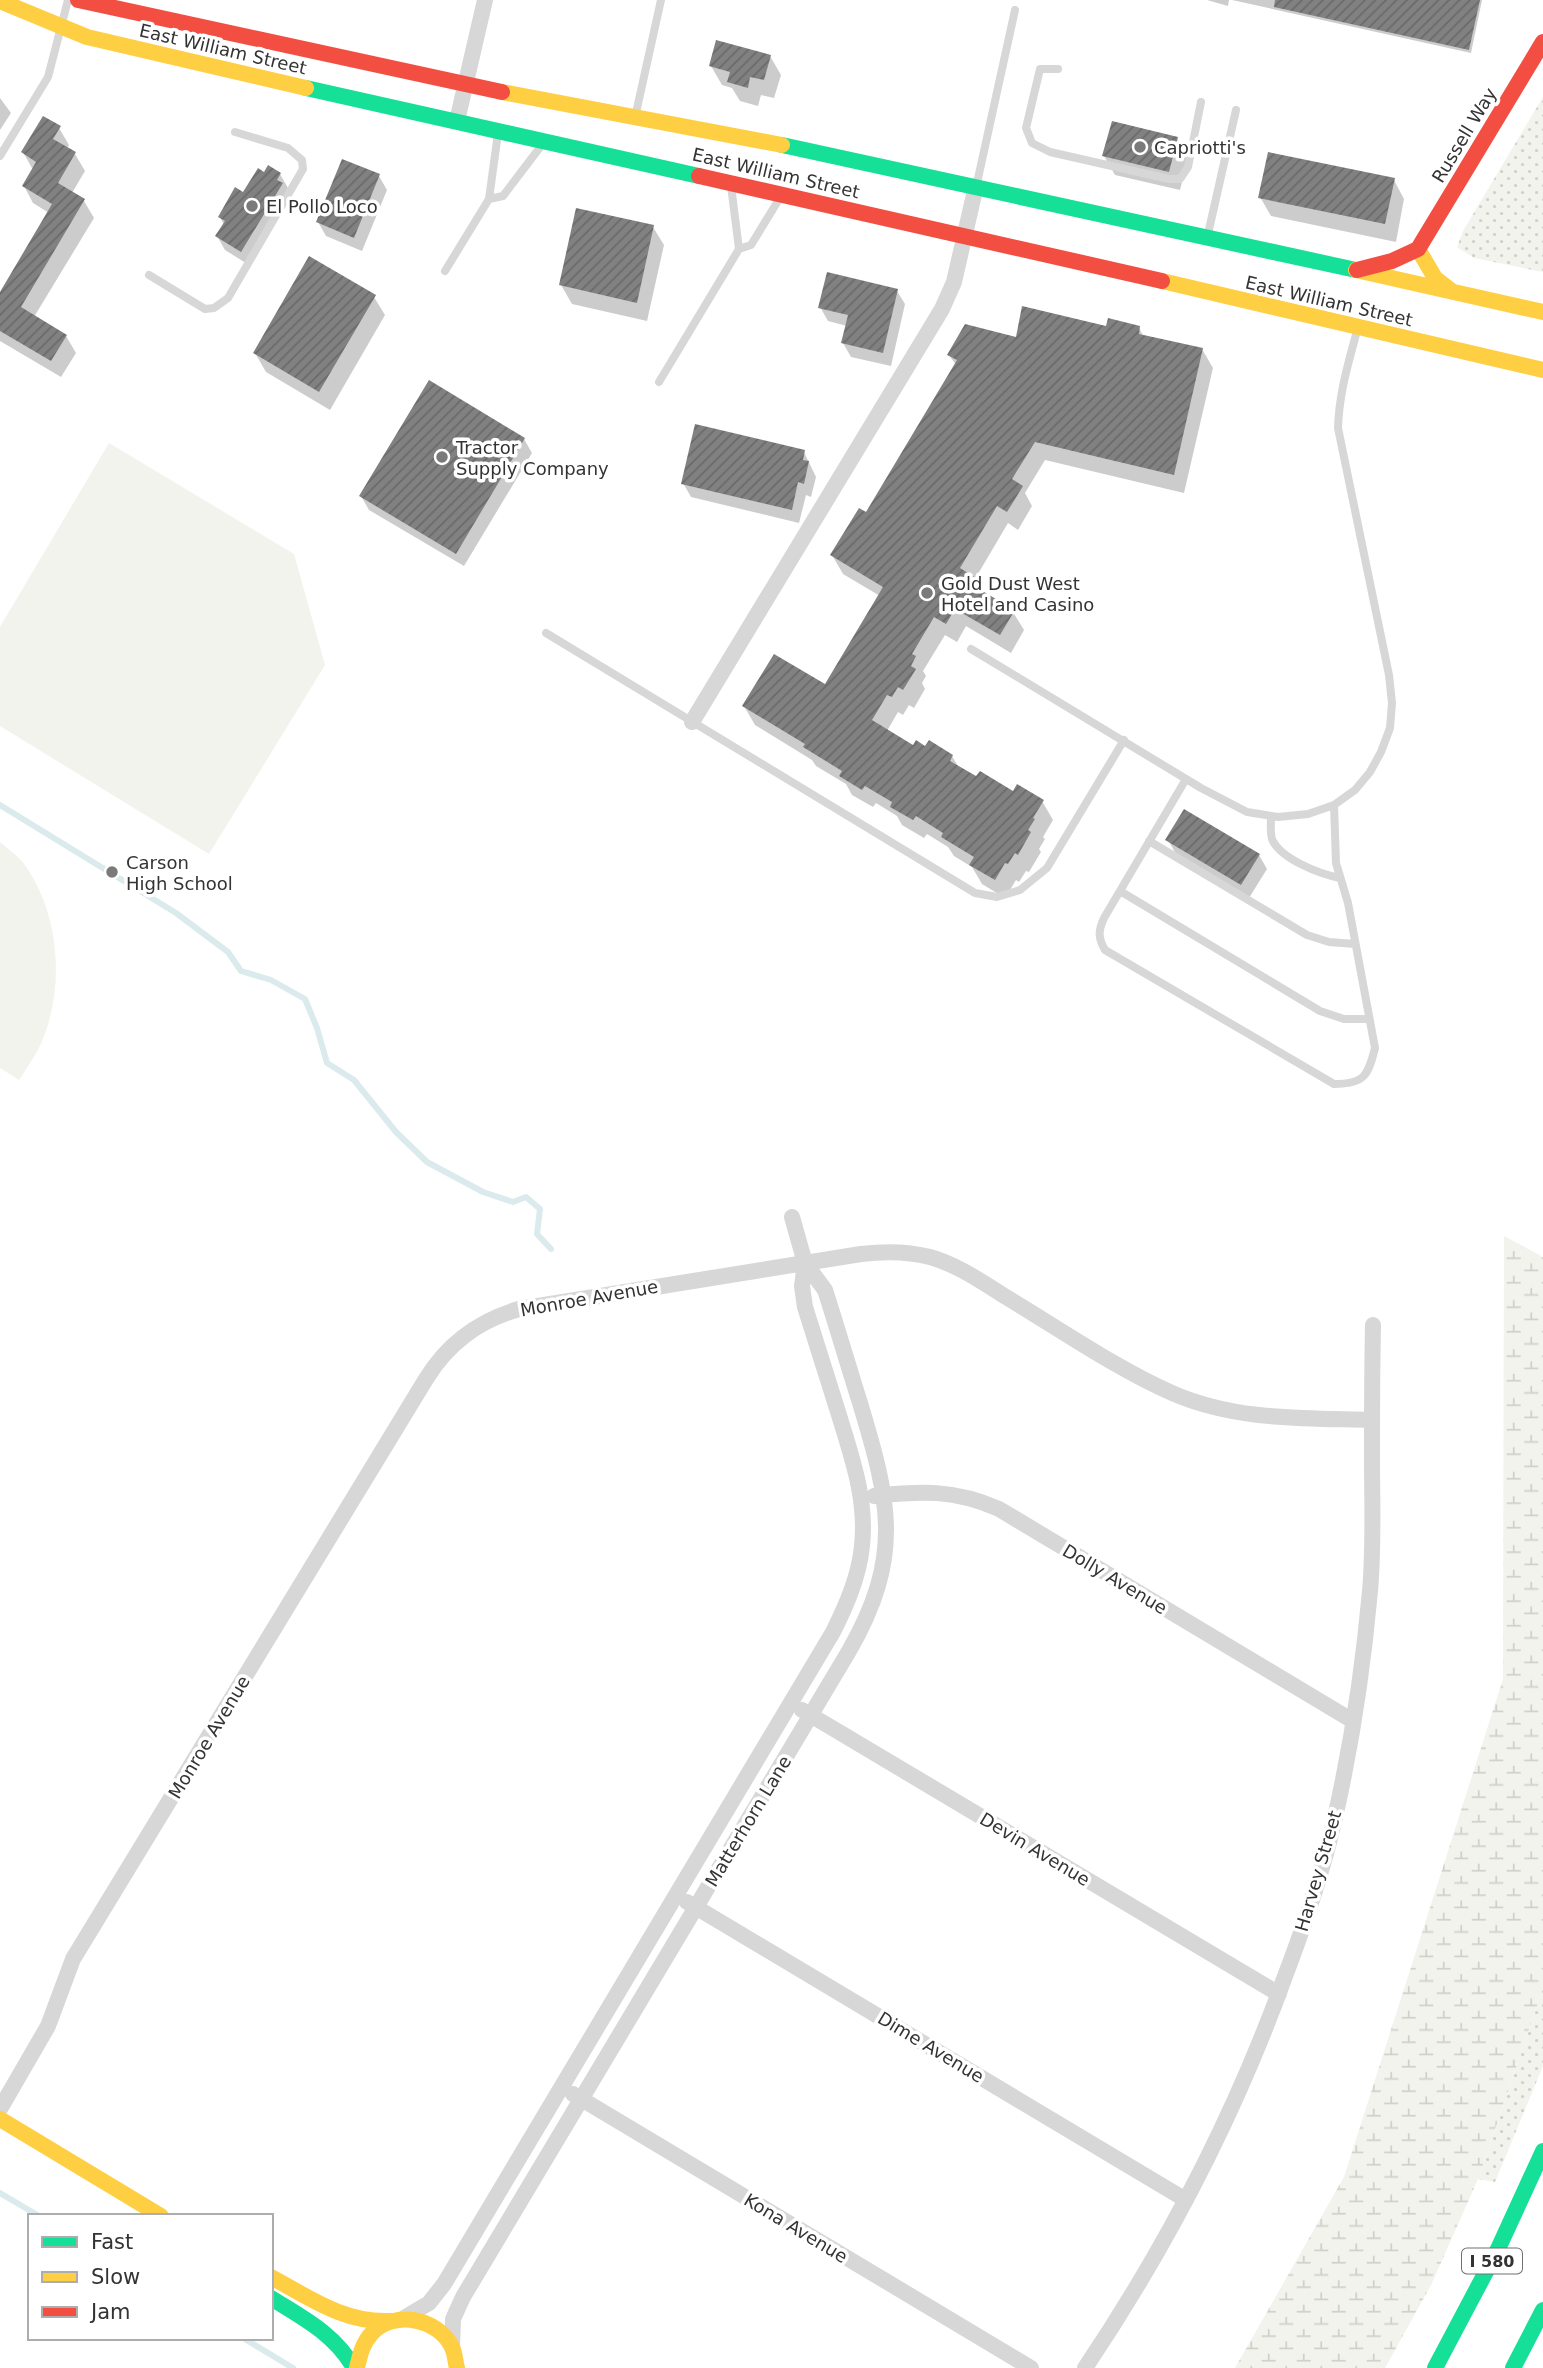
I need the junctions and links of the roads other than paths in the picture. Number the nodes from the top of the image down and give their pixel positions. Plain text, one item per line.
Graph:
1 (68, 0) edge
2 (78, 0) edge
3 (485, 0) edge
4 (661, 0) edge
5 (7, 1) edge
6 (1015, 10) dead end
7 (62, 27) junction
8 (1543, 42) edge
9 (1058, 69) dead end
10 (464, 83) junction
11 (1201, 102) dead end
12 (1236, 110) dead end
13 (636, 117) junction
14 (457, 121) junction
15 (499, 130) junction
16 (235, 132) dead end
17 (545, 141) junction
18 (0, 156) edge
19 (731, 183) junction
20 (976, 186) junction
21 (782, 195) junction
22 (489, 199) junction
23 (965, 235) junction
24 (1207, 237) junction
25 (739, 249) junction
26 (1418, 249) junction
27 (445, 271) dead end
28 (1351, 271) junction
29 (149, 275) dead end
30 (1453, 292) junction
31 (1543, 312) edge
32 (1357, 328) junction
33 (1543, 370) edge
34 (659, 382) dead end
35 (546, 633) dead end
36 (971, 649) dead end
37 (692, 722) junction
38 (1124, 740) junction
39 (1186, 779) junction
40 (1334, 805) junction
41 (1271, 816) junction
42 (1149, 841) junction
43 (1340, 878) junction
44 (1120, 891) junction
45 (1355, 944) junction
46 (1369, 1019) junction
47 (792, 1217) dead end
48 (806, 1263) junction
49 (1373, 1325) dead end
50 (1372, 1420) junction
51 (885, 1495) junction
52 (861, 1497) junction
53 (790, 1703) junction
54 (811, 1715) junction
55 (1353, 1721) junction
56 (676, 1895) junction
57 (696, 1907) junction
58 (1279, 1994) junction
59 (561, 2088) junction
60 (581, 2099) junction
61 (0, 2109) edge
62 (0, 2119) edge
63 (1543, 2151) edge
64 (1186, 2200) junction
65 (158, 2214) edge
66 (273, 2278) edge
67 (273, 2299) edge
68 (1543, 2310) edge
69 (398, 2319) junction
70 (457, 2361) edge
71 (356, 2368) edge
72 (1031, 2368) edge
73 (1085, 2368) edge
74 (1435, 2368) edge
75 (1513, 2368) edge

1 - 7 lane
2 - 10 main road, East William Street
3 - 10 street
4 - 13 lane
5 - 7 main road, East William Street
6 - 20 lane
7 - 14 main road, East William Street
7 - 18 lane
8 - 26 main road, Russell Way
9 - 11 lane
10 - 13 main road, East William Street
10 - 14 street
12 - 24 lane
13 - 20 main road, East William Street
14 - 15 main road, East William Street
15 - 17 main road, East William Street
15 - 22 lane
16 - 29 lane
17 - 19 main road, East William Street
17 - 22 lane
19 - 21 main road, East William Street
19 - 25 lane
20 - 23 street
20 - 24 main road, East William Street
21 - 23 main road, East William Street
21 - 25 lane
22 - 27 lane
23 - 32 main road, East William Street
23 - 37 street
24 - 28 main road, East William Street
25 - 34 lane
26 - 28 main road
26 - 30 main road
28 - 30 main road, East William Street
30 - 31 main road, East William Street
32 - 33 main road, East William Street
32 - 40 lane
35 - 37 lane
36 - 38 lane
37 - 38 lane
38 - 39 lane
39 - 41 lane
39 - 42 lane
40 - 41 lane
40 - 43 lane
41 - 43 lane
42 - 44 lane
42 - 45 lane
43 - 45 lane
44 - 46 lane
44 - 46 lane
45 - 46 lane
47 - 48 street, Matterhorn Lane
48 - 50 street, Monroe Avenue
48 - 51 street, Matterhorn Lane
48 - 52 street, Matterhorn Lane
48 - 61 street, Monroe Avenue
49 - 50 street, Harvey Street
50 - 55 street, Harvey Street
51 - 52 street, Dolly Avenue
51 - 54 street, Matterhorn Lane
51 - 55 street, Dolly Avenue
52 - 53 street, Matterhorn Lane
53 - 54 street, Devin Avenue
53 - 56 street, Matterhorn Lane
54 - 57 street, Matterhorn Lane
54 - 58 street, Devin Avenue
55 - 58 street, Harvey Street
56 - 57 street, Dime Avenue
56 - 59 street, Matterhorn Lane
57 - 60 street, Matterhorn Lane
57 - 64 street, Dime Avenue
58 - 64 street, Harvey Street
59 - 60 street, Kona Avenue
59 - 69 street, Matterhorn Lane
60 - 70 street, Matterhorn Lane
60 - 72 street, Kona Avenue
62 - 65 main road
63 - 74 main road, I 580
64 - 73 street, Harvey Street
66 - 69 main road
67 - 71 main road
68 - 75 main road
69 - 70 main road
69 - 71 main road

